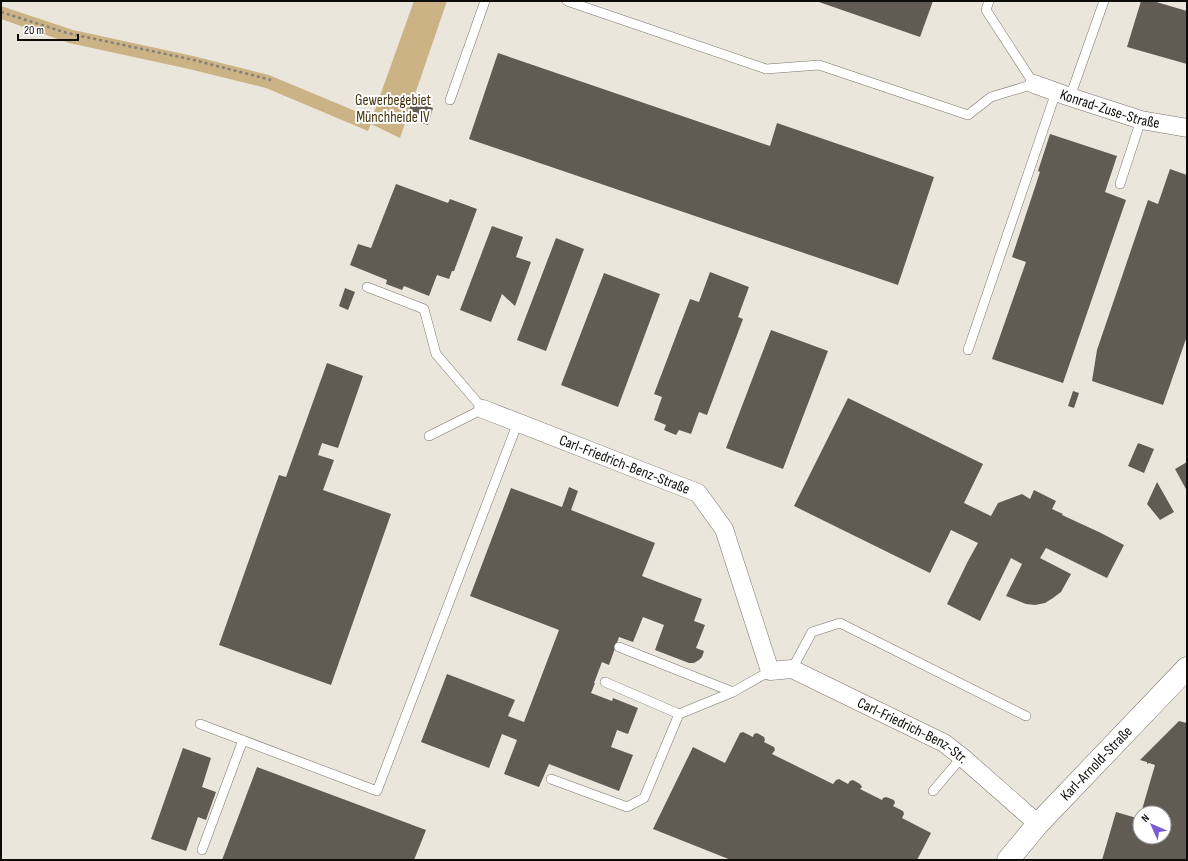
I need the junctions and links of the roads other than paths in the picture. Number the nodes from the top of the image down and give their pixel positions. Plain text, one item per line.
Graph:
1 (485, 1) edge
2 (566, 1) edge
3 (989, 1) edge
4 (1104, 1) edge
5 (1034, 84) junction
6 (1063, 95) junction
7 (450, 100) dead end
8 (1141, 120) junction
9 (1187, 128) edge
10 (1120, 184) dead end
11 (367, 286) dead end
12 (968, 350) dead end
13 (482, 409) junction
14 (518, 422) junction
15 (429, 436) dead end
16 (619, 647) dead end
17 (1187, 668) edge
18 (792, 669) junction
19 (770, 671) junction
20 (604, 682) dead end
21 (733, 692) junction
22 (679, 714) junction
23 (1026, 716) dead end
24 (200, 724) dead end
25 (243, 740) junction
26 (962, 757) junction
27 (551, 779) dead end
28 (933, 791) dead end
29 (1038, 824) junction
30 (202, 850) dead end
31 (1008, 860) edge

1 - 7 lane
2 - 5 lane
3 - 5 lane
4 - 6 lane
5 - 6 street, Konrad-Zuse-Straße
6 - 8 street, Konrad-Zuse-Straße
6 - 12 lane
8 - 9 street, Konrad-Zuse-Straße
8 - 10 lane
11 - 13 lane
13 - 14 street, Carl-Friedrich-Benz-Straße
13 - 15 lane
14 - 19 street, Carl-Friedrich-Benz-Straße
14 - 25 lane
16 - 21 lane
17 - 29 street, Karl-Arnold-Straße
18 - 19 street
18 - 23 lane
18 - 26 street, Carl-Friedrich-Benz-Str.
19 - 21 lane
20 - 22 lane
21 - 22 lane
22 - 27 lane
24 - 25 lane
25 - 30 lane
26 - 28 lane
26 - 29 street, Carl-Friedrich-Benz-Str.
29 - 31 street, Karl-Arnold-Straße

